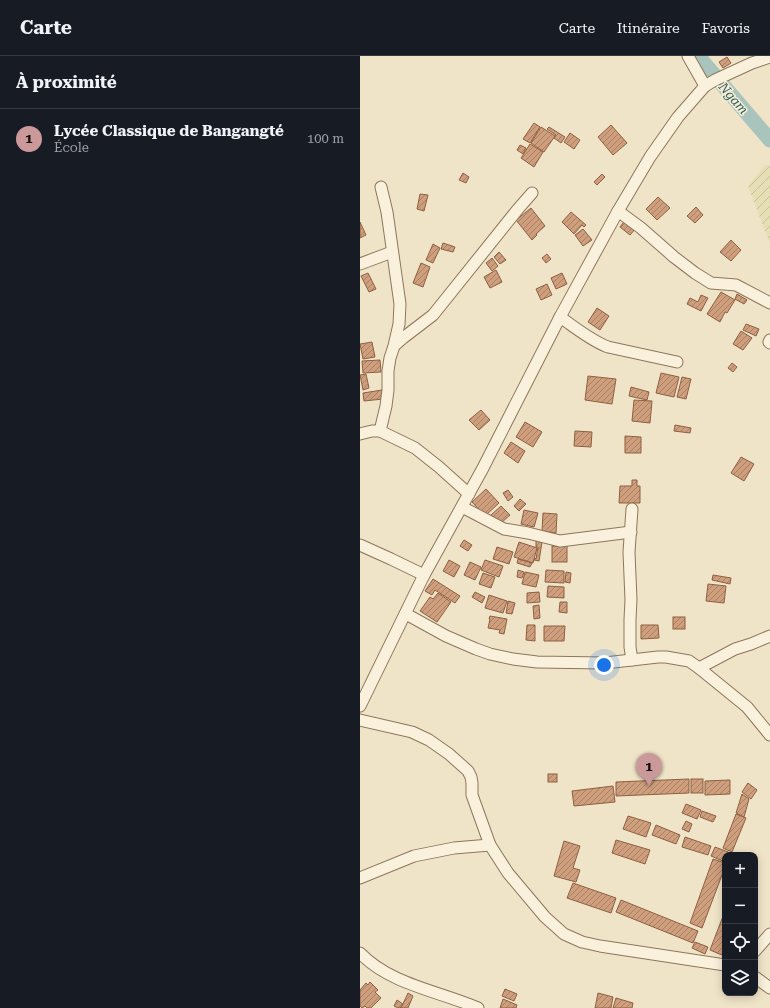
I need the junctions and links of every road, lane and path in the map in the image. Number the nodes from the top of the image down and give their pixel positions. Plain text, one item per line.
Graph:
1 (688, 56) edge
2 (770, 57) edge
3 (705, 86) junction
4 (381, 187) dead end
5 (532, 193) dead end
6 (618, 211) junction
7 (392, 252) junction
8 (360, 264) edge
9 (770, 302) edge
10 (560, 317) junction
11 (394, 346) junction
12 (677, 362) dead end
13 (380, 431) junction
14 (360, 434) edge
15 (469, 494) junction
16 (462, 507) junction
17 (632, 509) dead end
18 (631, 532) junction
19 (360, 545) edge
20 (424, 575) junction
21 (406, 614) junction
22 (770, 636) edge
23 (632, 660) junction
24 (699, 668) junction
25 (360, 706) edge
26 (360, 720) edge
27 (770, 735) edge
28 (490, 845) junction
29 (360, 878) edge
30 (770, 934) edge
31 (758, 948) edge
32 (360, 953) edge
33 (722, 965) edge
34 (758, 979) edge
35 (770, 988) edge
36 (477, 1008) edge

1 - 3 street
2 - 3 street
3 - 6 street
4 - 7 street
5 - 11 street
6 - 9 street
6 - 10 street
7 - 8 street
7 - 11 street
10 - 12 street
10 - 15 street
11 - 13 street
13 - 14 street
13 - 15 street
15 - 16 street
16 - 18 street
16 - 20 street
17 - 18 street
18 - 23 street
19 - 20 street
20 - 21 street
21 - 23 street
21 - 25 street
22 - 24 street
23 - 24 street
24 - 27 street
26 - 28 street
28 - 29 street
28 - 33 street
30 - 31 street
32 - 36 street
34 - 35 street

